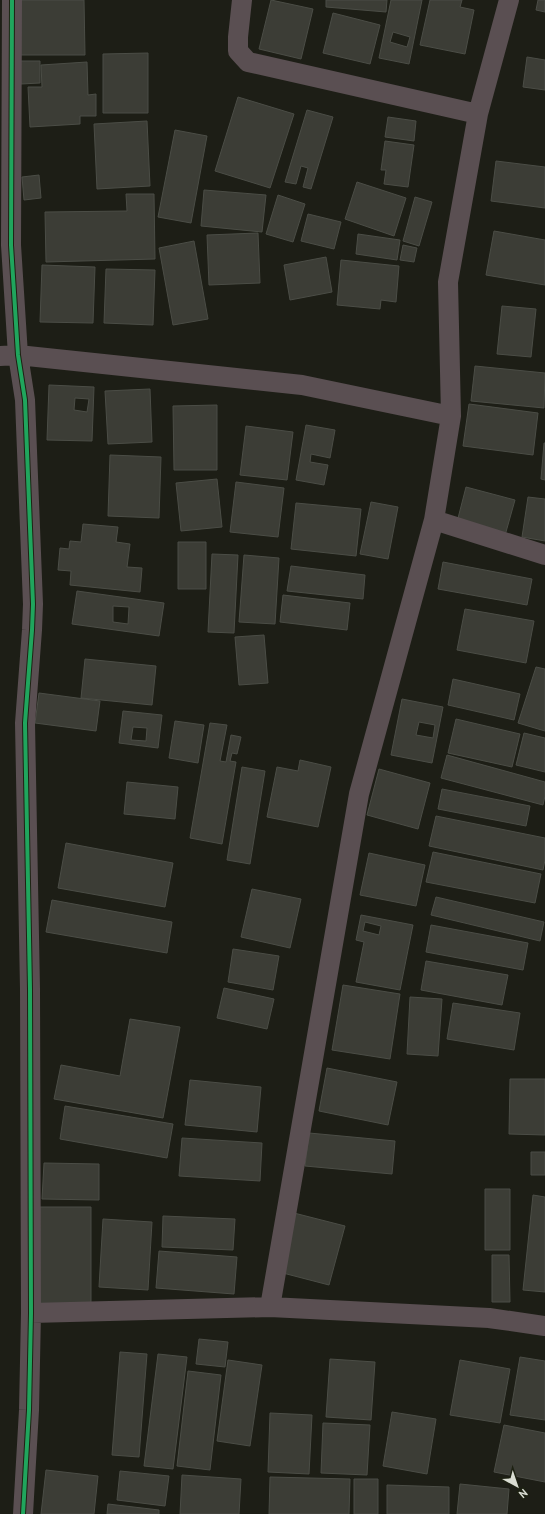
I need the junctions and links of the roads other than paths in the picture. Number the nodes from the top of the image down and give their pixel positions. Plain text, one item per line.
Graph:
1 (12, 0) edge
2 (242, 0) edge
3 (509, 0) edge
4 (478, 114) junction
5 (9, 355) edge
6 (451, 416) junction
7 (434, 520) junction
8 (545, 555) edge
9 (270, 1307) junction
10 (31, 1313) junction
11 (545, 1326) edge
12 (23, 1514) edge

1 - 5 street
2 - 4 street
3 - 4 street
4 - 6 street
5 - 6 street
5 - 10 street
6 - 7 street
7 - 8 street
7 - 9 street
9 - 10 street
9 - 11 street
10 - 12 street

